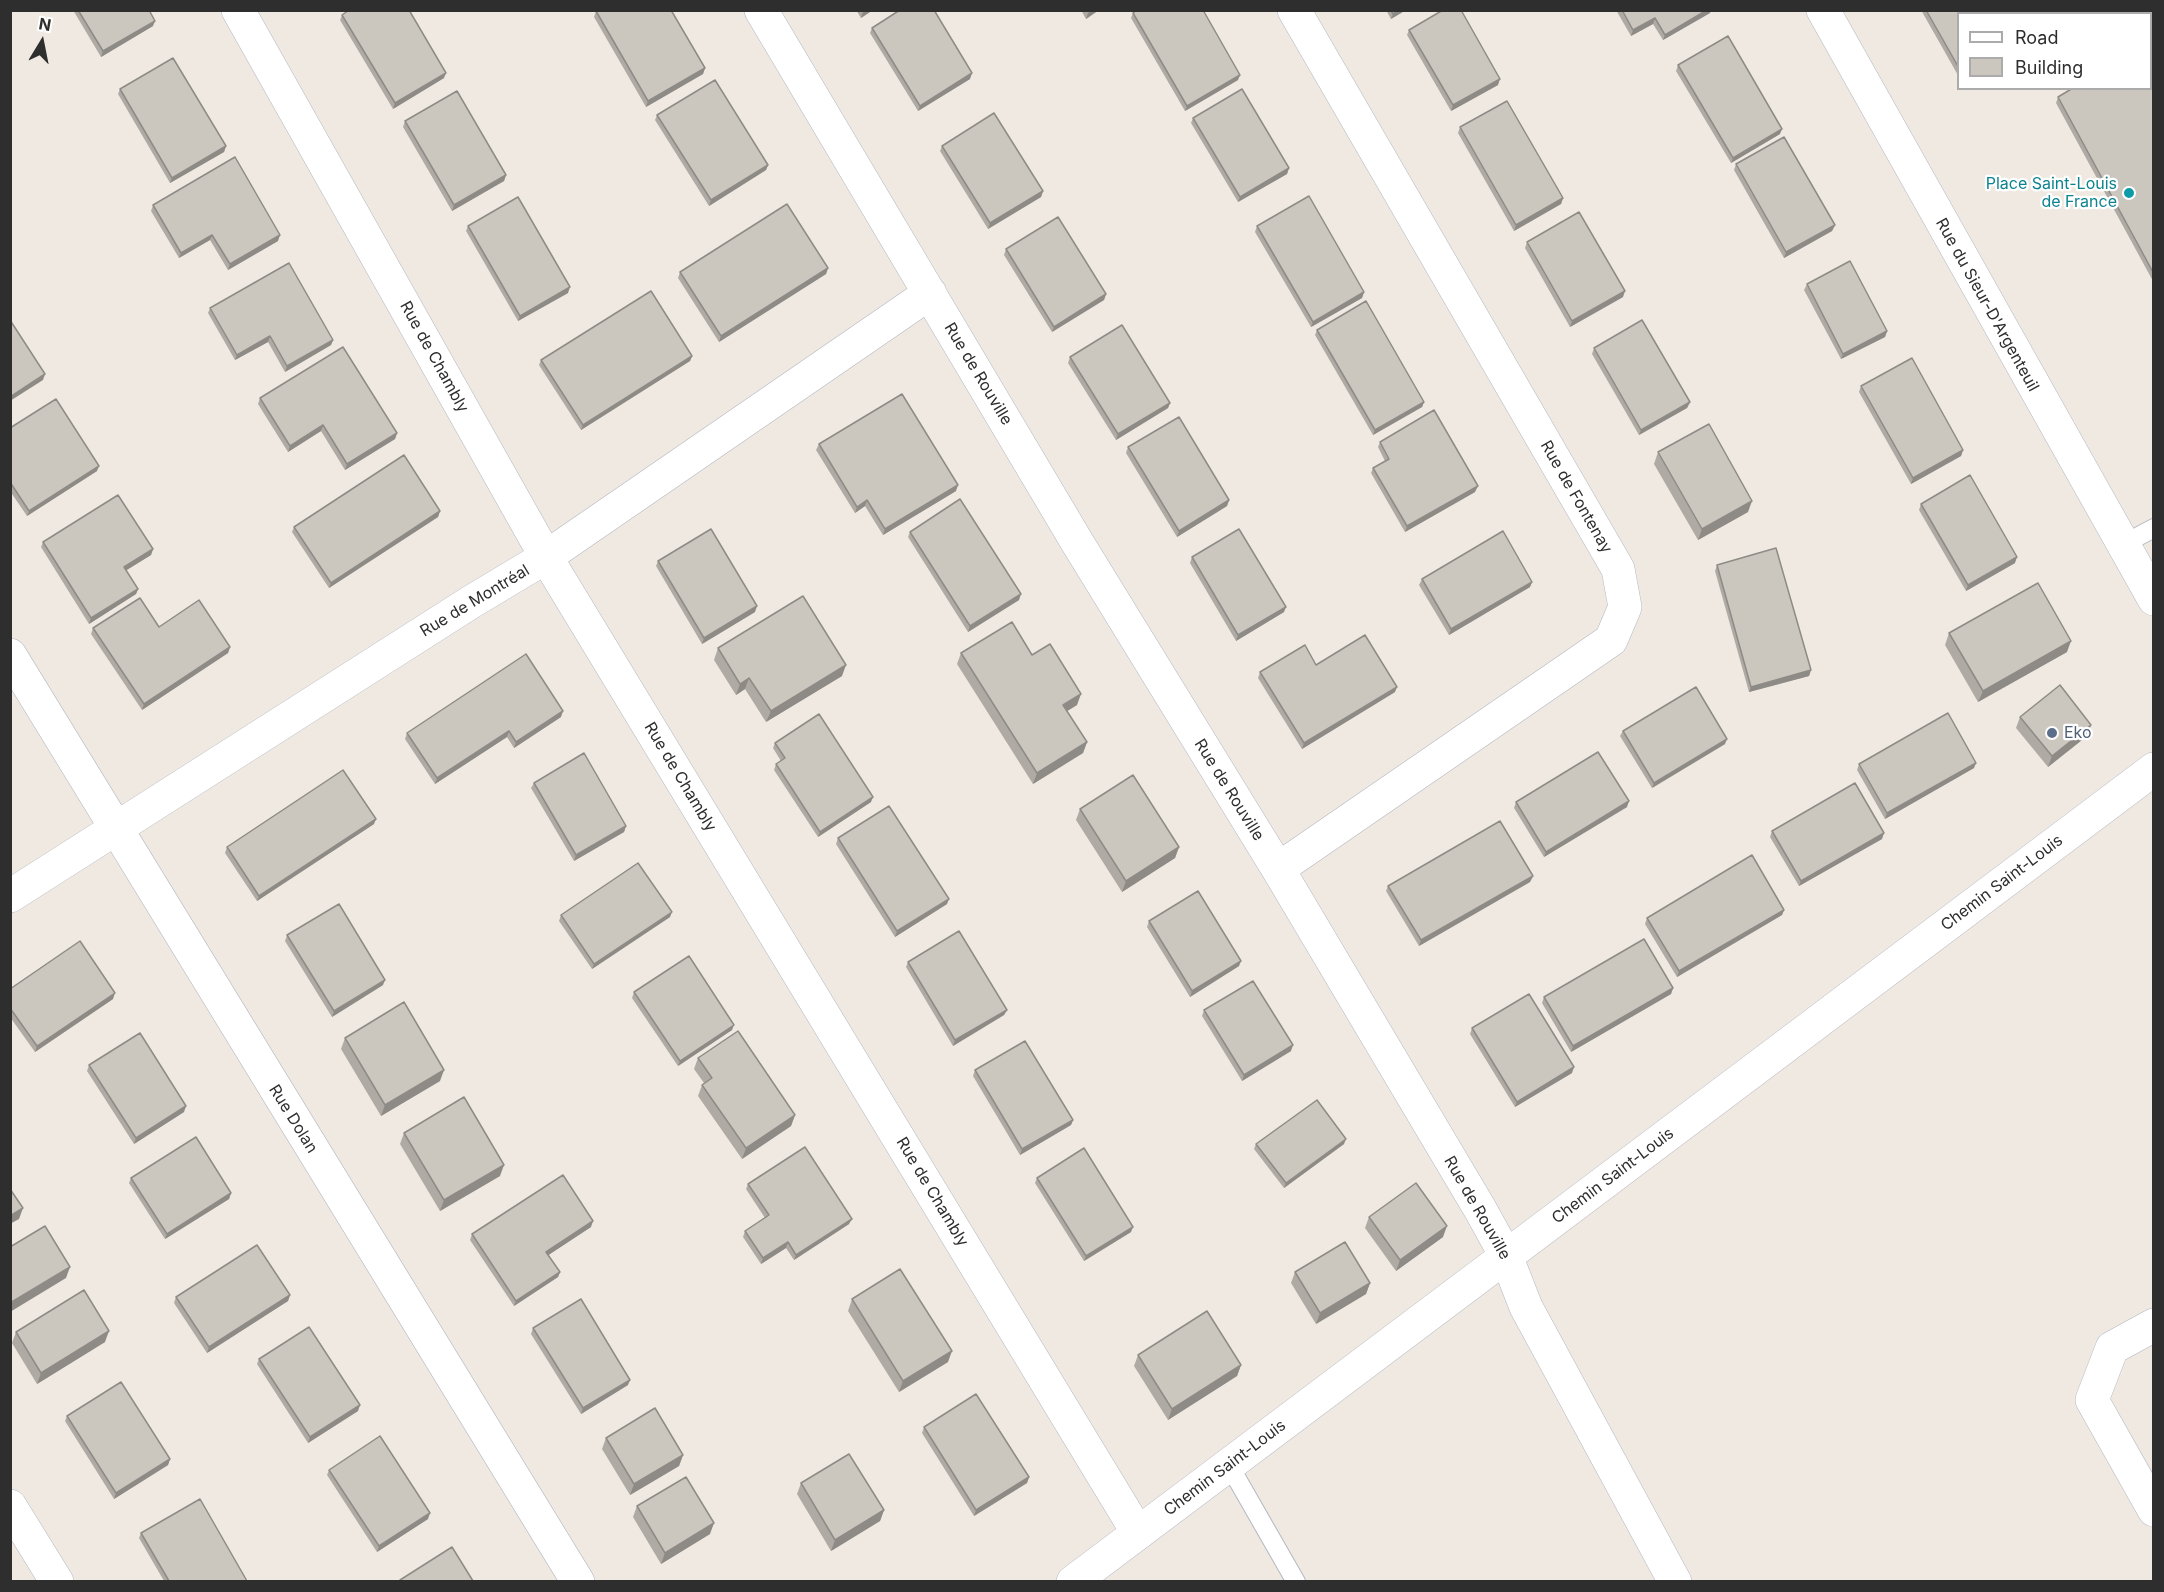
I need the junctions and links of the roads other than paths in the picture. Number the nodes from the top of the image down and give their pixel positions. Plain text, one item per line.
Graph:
1 (238, 10) edge
2 (761, 10) edge
3 (1294, 10) edge
4 (1823, 10) edge
5 (930, 293) junction
6 (2154, 528) edge
7 (2122, 545) junction
8 (546, 557) junction
9 (2154, 599) edge
10 (10, 655) edge
11 (2154, 769) edge
12 (117, 828) junction
13 (1278, 868) junction
14 (10, 896) edge
15 (1506, 1256) junction
16 (2154, 1325) edge
17 (1228, 1465) junction
18 (10, 1506) edge
19 (2154, 1510) edge
20 (1138, 1533) junction
21 (57, 1581) edge
22 (578, 1581) edge
23 (1073, 1581) edge
24 (1296, 1581) edge
25 (1675, 1581) edge

1 - 8 street, Rue de Chambly
2 - 5 street, Rue de Rouville
3 - 13 street, Rue de Fontenay
4 - 7 street, Rue du Sieur-D'Argenteuil
5 - 8 street, Rue de Montréal
5 - 13 street, Rue de Rouville
6 - 7 lane
7 - 9 street, Rue du Sieur-D'Argenteuil
8 - 12 street, Rue de Montréal
8 - 20 street, Rue de Chambly
10 - 12 street, Rue Dolan
11 - 15 street, Chemin Saint-Louis
12 - 14 street, Rue de Montréal
12 - 22 street, Rue Dolan
13 - 15 street, Rue de Rouville
15 - 17 street, Chemin Saint-Louis
15 - 25 street, Rue de Rouville
16 - 19 street
17 - 20 street, Chemin Saint-Louis
17 - 24 lane
18 - 21 street
20 - 23 street, Chemin Saint-Louis

